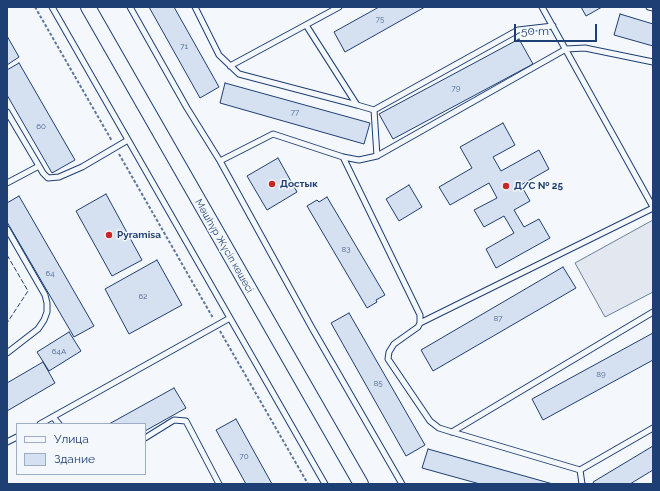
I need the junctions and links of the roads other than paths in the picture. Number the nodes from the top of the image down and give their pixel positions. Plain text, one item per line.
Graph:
1 (52, 7) edge
2 (88, 7) edge
3 (130, 7) edge
4 (195, 7) edge
5 (339, 7) edge
6 (542, 7) edge
7 (649, 7) edge
8 (653, 8) edge
9 (306, 25) junction
10 (553, 26) junction
11 (566, 49) junction
12 (653, 62) edge
13 (230, 66) junction
14 (357, 105) junction
15 (374, 110) junction
16 (7, 112) edge
17 (128, 140) junction
18 (376, 156) junction
19 (343, 157) junction
20 (220, 161) junction
21 (39, 166) junction
22 (7, 183) edge
23 (653, 207) edge
24 (7, 229) edge
25 (653, 312) edge
26 (230, 318) junction
27 (420, 323) junction
28 (7, 353) edge
29 (53, 416) junction
30 (42, 423) edge
31 (58, 423) edge
32 (653, 428) edge
33 (452, 432) junction
34 (146, 437) edge
35 (16, 438) edge
36 (7, 442) edge
37 (580, 470) junction
38 (219, 484) edge
39 (325, 484) edge
40 (361, 484) edge
41 (402, 484) edge
42 (582, 484) edge

1 - 17 lane
2 - 40 main road, Мәшһүр Жүсіп көшесі
3 - 20 lane
4 - 13 lane
5 - 9 lane
6 - 10 lane
7 - 8 lane
9 - 13 lane
9 - 14 lane
10 - 11 lane
10 - 15 lane
11 - 12 lane
11 - 18 lane
11 - 23 lane
13 - 14 lane
14 - 15 lane
15 - 18 lane
16 - 21 lane
17 - 21 lane
17 - 26 lane
18 - 19 lane
19 - 20 lane
19 - 27 lane
20 - 41 lane
21 - 22 lane
23 - 27 lane
24 - 28 lane
25 - 33 lane
26 - 29 lane
26 - 39 lane
27 - 33 lane
29 - 30 lane
29 - 31 lane
32 - 37 lane
33 - 37 lane
34 - 38 lane
35 - 36 lane
37 - 42 lane

